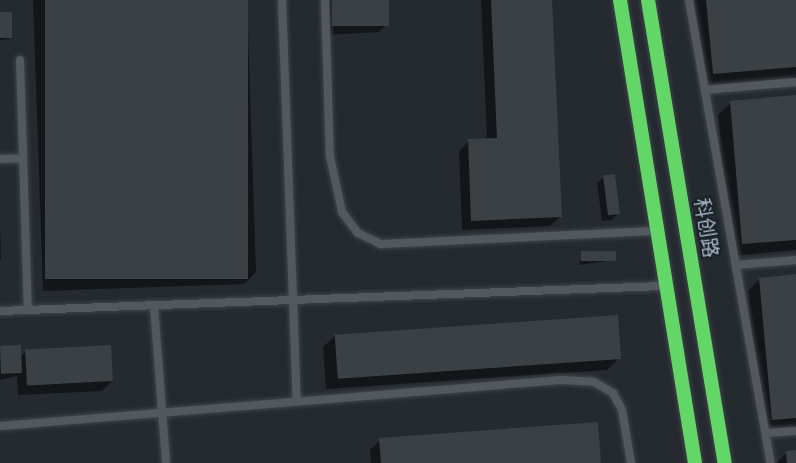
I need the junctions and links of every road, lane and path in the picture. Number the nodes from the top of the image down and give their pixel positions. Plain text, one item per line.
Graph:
1 (282, 0) edge
2 (325, 0) edge
3 (620, 0) edge
4 (648, 0) edge
5 (689, 0) edge
6 (21, 60) dead end
7 (796, 82) edge
8 (705, 90) junction
9 (24, 158) junction
10 (0, 159) edge
11 (658, 231) junction
12 (796, 260) edge
13 (736, 265) junction
14 (667, 286) junction
15 (292, 300) junction
16 (154, 306) junction
17 (28, 310) junction
18 (0, 311) edge
19 (297, 402) junction
20 (162, 413) junction
21 (0, 426) edge
22 (796, 431) edge
23 (766, 433) junction
24 (166, 463) edge
25 (631, 463) edge
26 (695, 463) edge
27 (725, 463) edge
28 (771, 463) edge

1 - 15 lane
2 - 11 lane
3 - 11 street
4 - 27 street, 科创路
5 - 8 lane
6 - 9 lane
7 - 8 lane
8 - 13 lane
9 - 10 lane
9 - 17 lane
11 - 14 street
12 - 13 lane
13 - 23 lane
14 - 15 lane
14 - 26 street
15 - 16 lane
15 - 19 lane
16 - 17 lane
16 - 20 lane
17 - 18 lane
19 - 20 lane
19 - 25 lane
20 - 21 lane
20 - 24 lane
22 - 23 lane
23 - 28 lane

